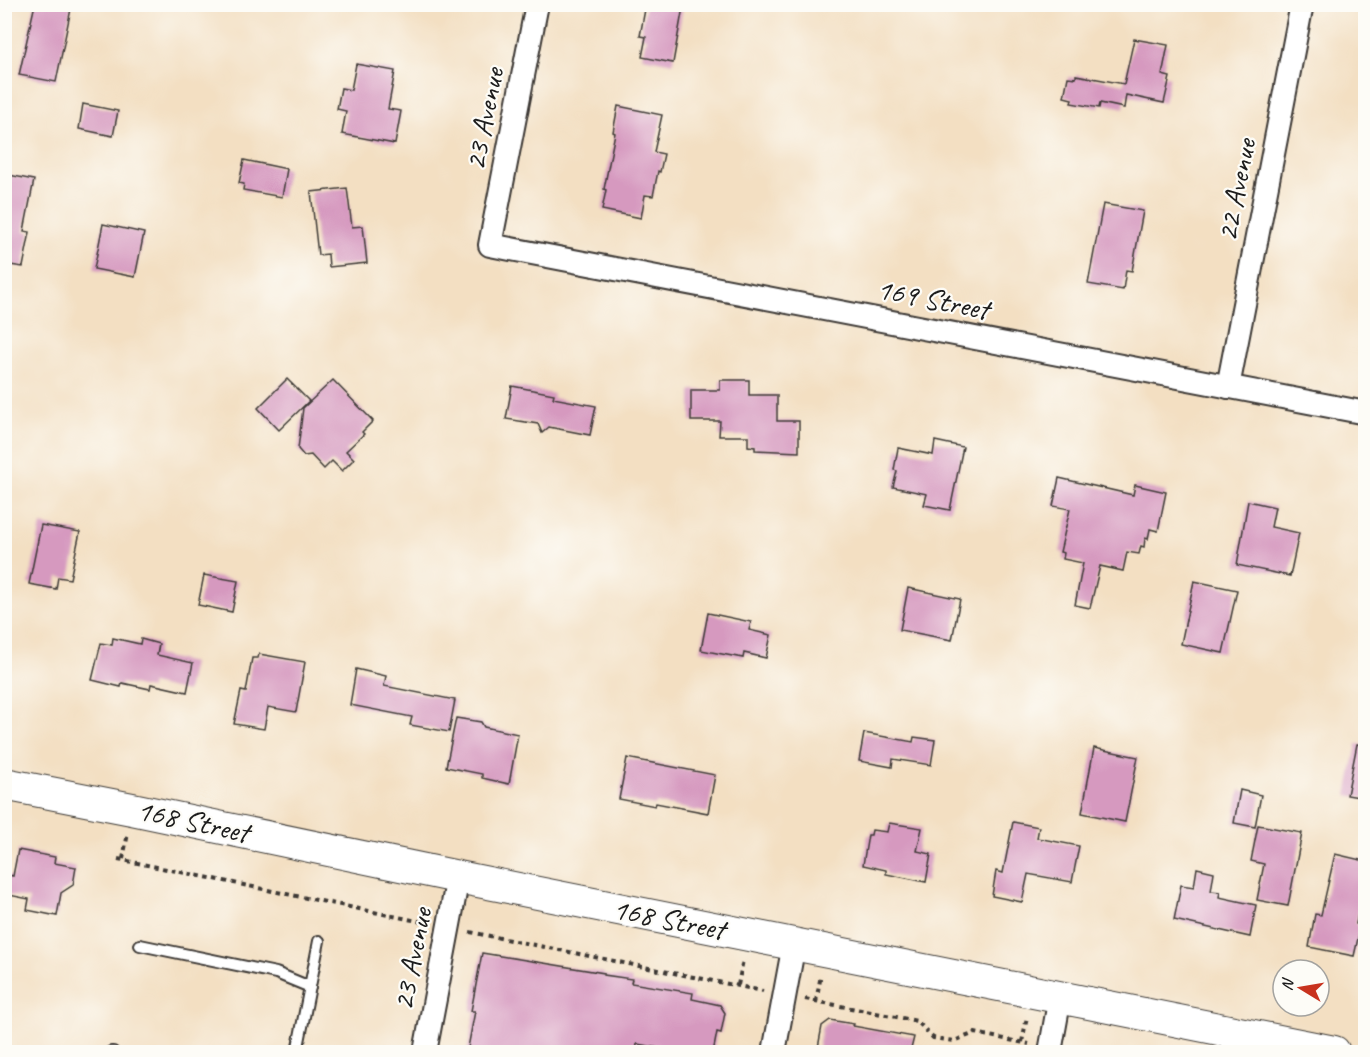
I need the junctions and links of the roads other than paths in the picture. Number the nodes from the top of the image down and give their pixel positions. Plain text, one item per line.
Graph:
1 (537, 4) edge
2 (1302, 4) edge
3 (490, 245) joint
4 (1228, 387) junction
5 (1365, 413) edge
6 (4, 784) edge
7 (458, 877) junction
8 (319, 941) dead end
9 (794, 944) junction
10 (140, 945) dead end
11 (310, 987) junction
12 (1060, 997) junction
13 (1042, 1049) edge
14 (297, 1053) edge
15 (425, 1053) edge
16 (774, 1053) edge
17 (1334, 1053) edge

1 - 3 street, 23 Avenue
2 - 4 street, 22 Avenue
3 - 4 street, 169 Street
4 - 5 street, 169 Street
6 - 7 main road, 168 Street
7 - 9 main road, 168 Street
7 - 15 street, 23 Avenue
8 - 11 lane
9 - 12 main road, 168 Street
9 - 16 street
10 - 11 lane
11 - 14 lane
12 - 13 street
12 - 17 main road, 168 Street

